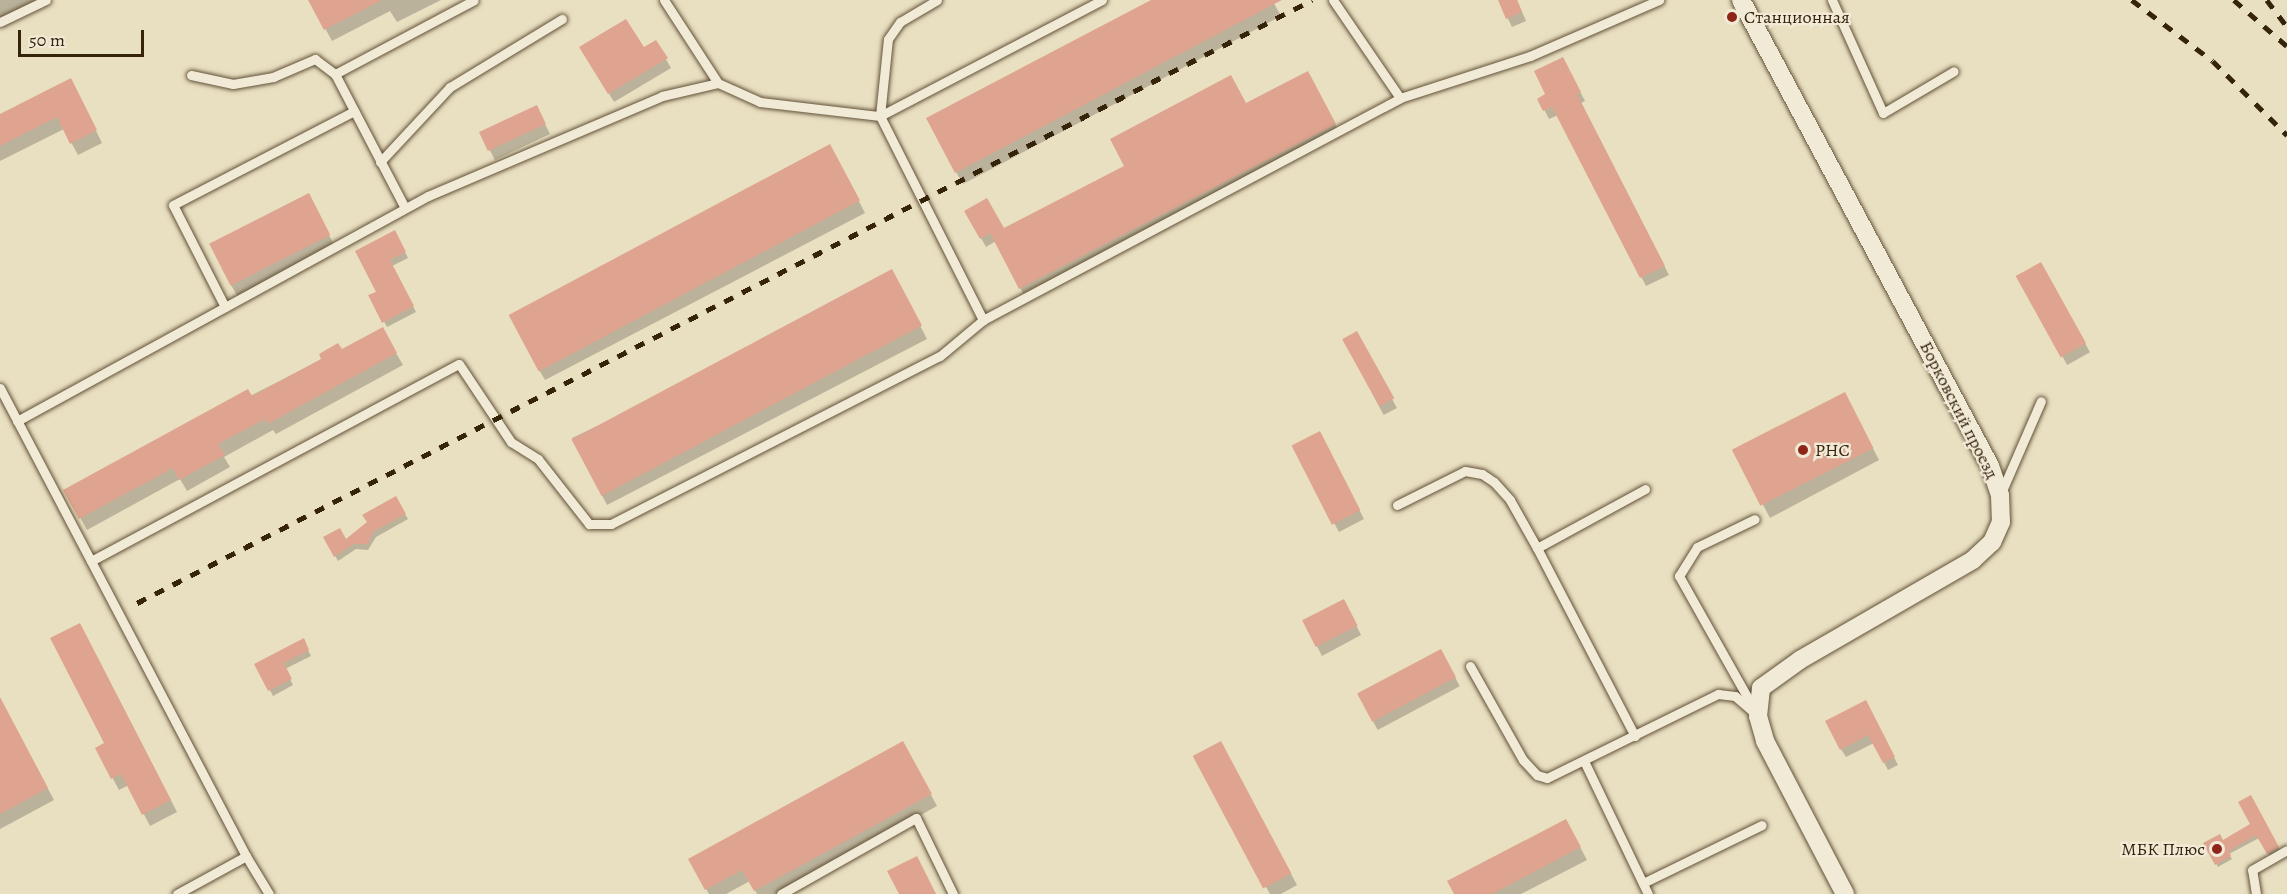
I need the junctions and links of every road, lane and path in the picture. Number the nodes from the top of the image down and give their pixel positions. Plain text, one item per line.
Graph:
1 (46, 0) edge
2 (474, 0) edge
3 (664, 0) edge
4 (938, 0) edge
5 (1102, 0) edge
6 (1333, 0) edge
7 (1659, 0) edge
8 (1741, 0) edge
9 (1832, 0) edge
10 (562, 19) dead end
11 (0, 22) edge
12 (1954, 71) dead end
13 (335, 74) junction
14 (191, 75) dead end
15 (718, 83) junction
16 (1400, 98) junction
17 (354, 111) junction
18 (880, 116) junction
19 (380, 162) junction
20 (405, 208) junction
21 (225, 307) junction
22 (983, 320) junction
23 (0, 388) edge
24 (2040, 401) dead end
25 (17, 421) junction
26 (1645, 489) dead end
27 (2000, 495) junction
28 (1397, 505) dead end
29 (1755, 519) dead end
30 (1537, 548) junction
31 (91, 561) junction
32 (1470, 666) dead end
33 (1758, 716) junction
34 (1635, 736) junction
35 (1584, 761) junction
36 (1762, 825) dead end
37 (2287, 850) edge
38 (246, 856) junction
39 (1643, 883) junction
40 (177, 894) edge
41 (269, 894) edge
42 (781, 894) edge
43 (953, 894) edge
44 (1648, 894) edge
45 (1845, 894) edge
46 (2256, 894) edge

1 - 11 lane
2 - 13 lane
3 - 15 lane
4 - 18 lane
5 - 18 lane
6 - 16 lane
7 - 16 lane
8 - 27 street, Борковский проезд
9 - 12 lane
10 - 19 lane
13 - 14 lane
13 - 17 lane
15 - 18 lane
15 - 20 lane
16 - 22 lane
17 - 19 lane
17 - 21 lane
18 - 22 lane
19 - 20 lane
20 - 21 lane
21 - 25 lane
22 - 31 lane
23 - 25 lane
24 - 27 lane
25 - 31 lane
26 - 30 lane
27 - 33 street, Борковский проезд
28 - 30 lane
29 - 33 lane
30 - 34 lane
31 - 38 lane
32 - 35 lane
33 - 34 lane
33 - 45 street
34 - 35 lane
35 - 39 lane
36 - 39 lane
37 - 46 lane
38 - 40 lane
38 - 41 lane
39 - 44 lane
42 - 43 lane

